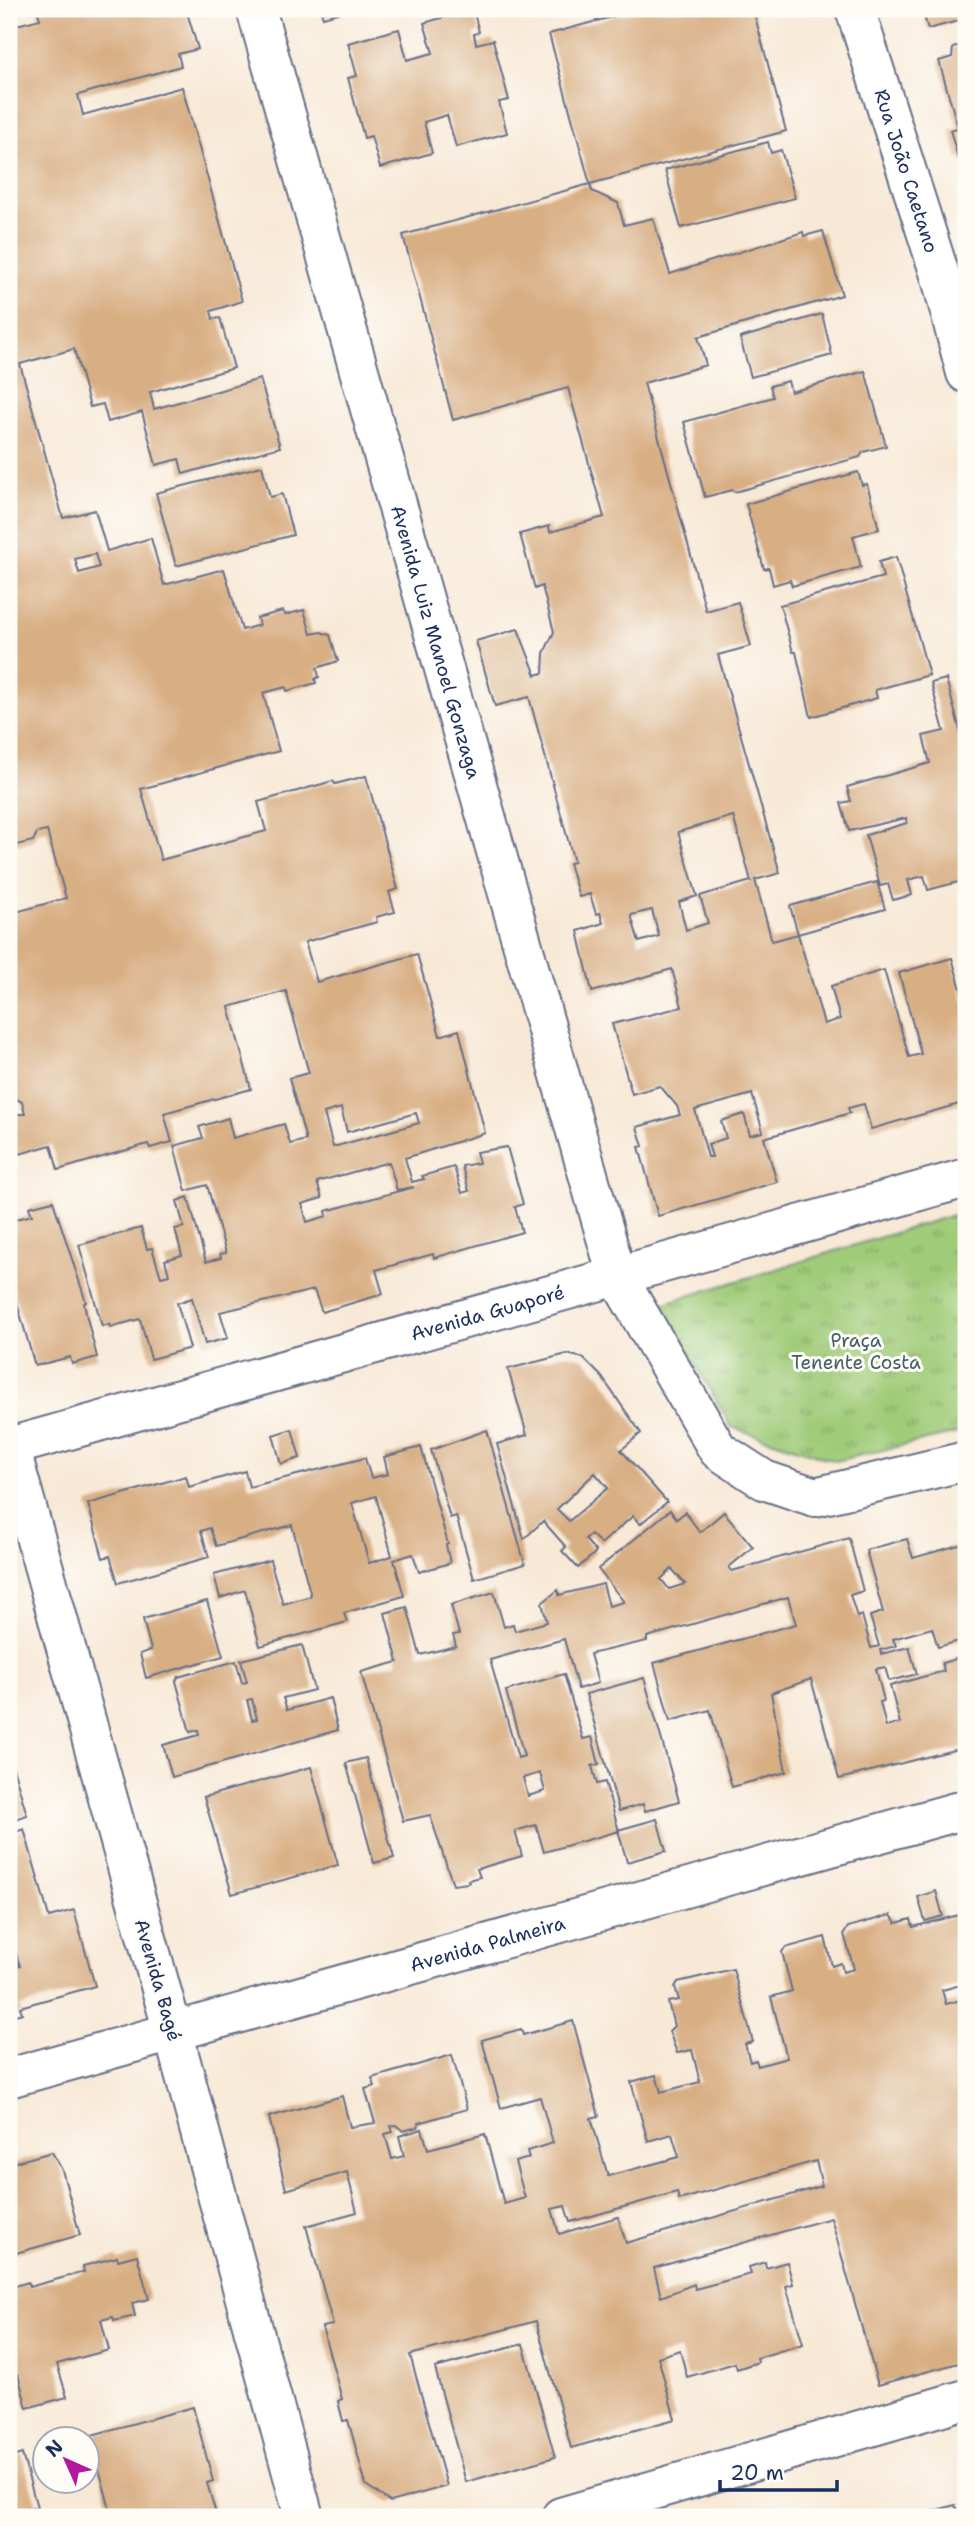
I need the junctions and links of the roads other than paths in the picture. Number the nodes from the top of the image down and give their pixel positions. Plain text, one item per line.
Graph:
1 (256, 9) edge
2 (855, 9) edge
3 (954, 274) edge
4 (966, 373) edge
5 (966, 1178) edge
6 (617, 1276) junction
7 (9, 1446) edge
8 (966, 1461) edge
9 (966, 1809) edge
10 (173, 2032) junction
11 (9, 2077) edge
12 (966, 2399) edge
13 (304, 2517) edge
14 (561, 2517) edge

1 - 6 street, Avenida Luiz Manoel Gonzaga
2 - 3 street, Rua João Caetano
3 - 4 street, Rua João Caetano
5 - 6 street, Avenida Guaporé
6 - 7 street, Avenida Guaporé
6 - 8 street, Avenida Luiz Manoel Gonzaga
7 - 10 street, Avenida Bagé
9 - 10 street, Avenida Palmeira
10 - 11 street, Avenida Palmeira
10 - 13 street, Avenida Bagé
12 - 14 street

